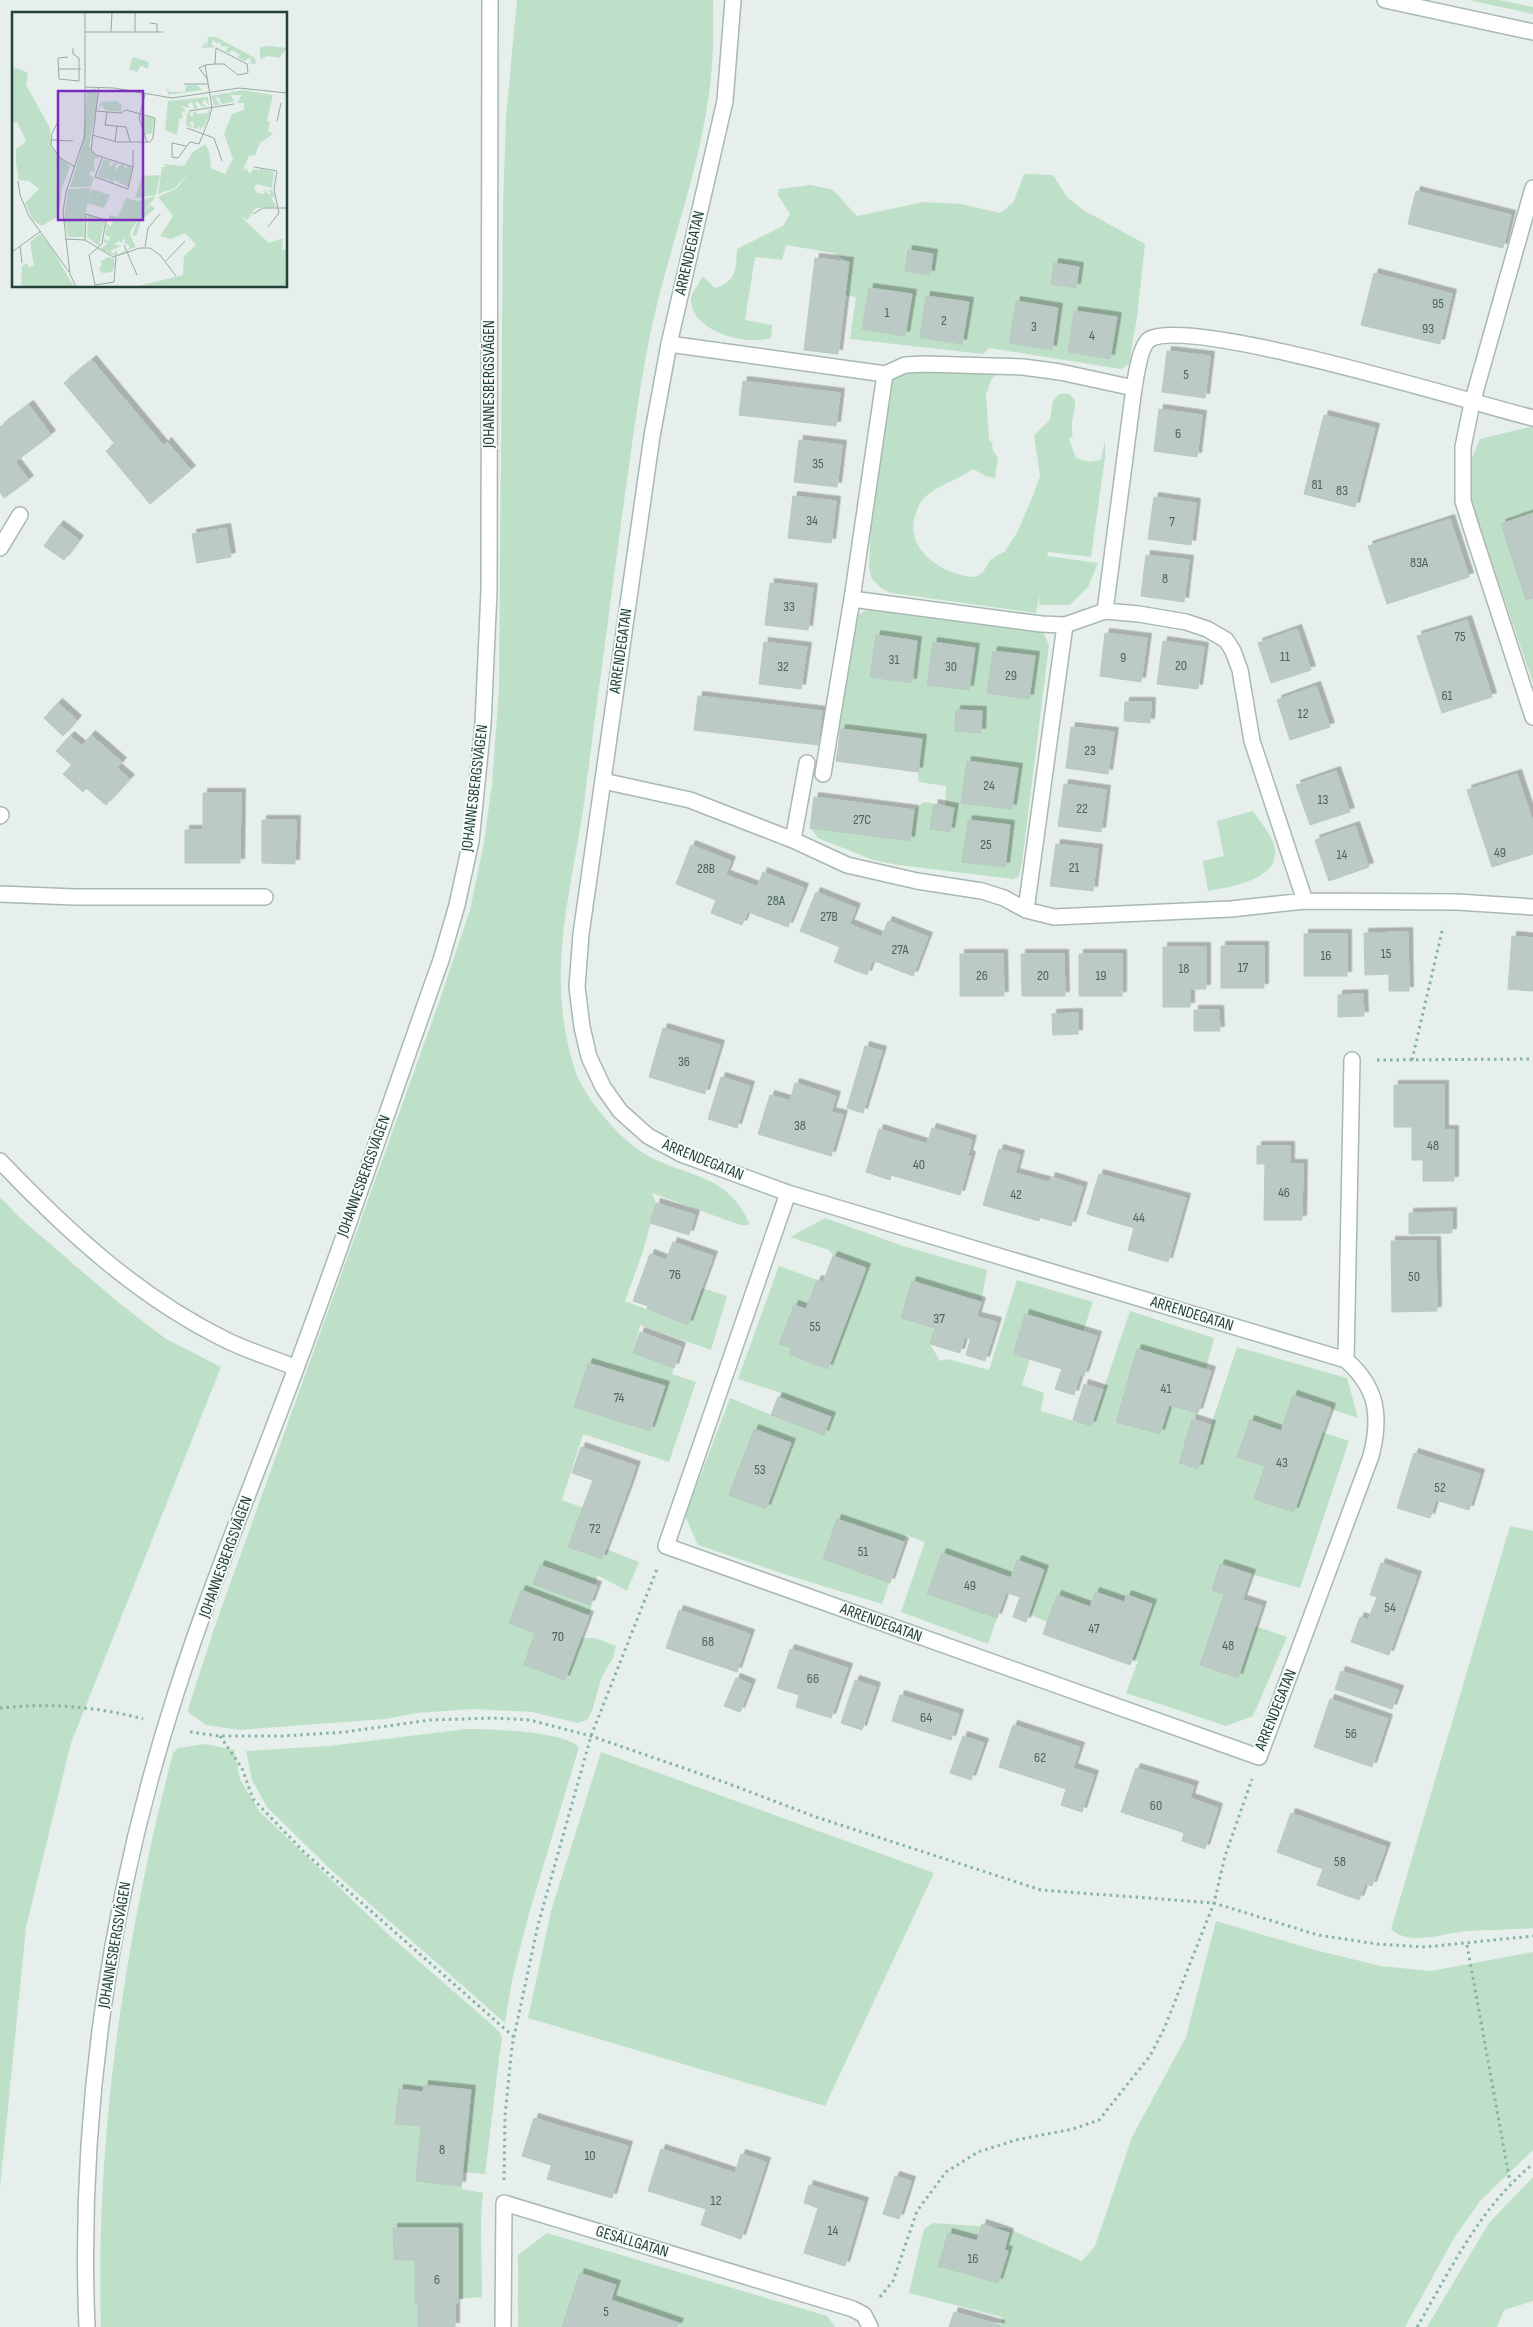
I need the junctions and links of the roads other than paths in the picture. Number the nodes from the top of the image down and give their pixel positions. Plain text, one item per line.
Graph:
1 (490, 0) edge
2 (733, 0) edge
3 (1385, 0) edge
4 (1533, 32) edge
5 (1533, 188) edge
6 (669, 344) junction
7 (885, 374) junction
8 (1134, 388) junction
9 (1472, 403) junction
10 (1533, 418) edge
11 (20, 515) dead end
12 (0, 548) edge
13 (852, 599) junction
14 (1105, 611) junction
15 (1065, 625) junction
16 (1533, 717) edge
17 (807, 763) dead end
18 (823, 774) dead end
19 (603, 780) junction
20 (793, 840) junction
21 (0, 894) edge
22 (264, 897) dead end
23 (1305, 901) junction
24 (1533, 907) edge
25 (1026, 910) junction
26 (1352, 1060) road end
27 (0, 1161) edge
28 (788, 1193) junction
29 (1346, 1360) junction
30 (296, 1368) junction
31 (867, 2321) edge
32 (87, 2327) edge
33 (504, 2327) edge

1 - 30 street, JOHANNESBERGSVÄGEN
2 - 6 street, ARRENDEGATAN
3 - 4 street
5 - 9 street
6 - 7 street
6 - 19 street, ARRENDEGATAN
7 - 8 street
7 - 13 street
8 - 9 street
8 - 14 street
9 - 10 street
9 - 16 street
11 - 12 street
13 - 15 street
13 - 18 street
14 - 15 street
14 - 23 street
15 - 25 street
17 - 20 street
19 - 20 street
19 - 28 street, ARRENDEGATAN
20 - 25 street
21 - 22 street
23 - 24 street
23 - 25 street
26 - 29 street
27 - 30 street
28 - 29 street, ARRENDEGATAN
28 - 29 street, ARRENDEGATAN
30 - 32 street, JOHANNESBERGSVÄGEN
31 - 33 street, GESÄLLGATAN

